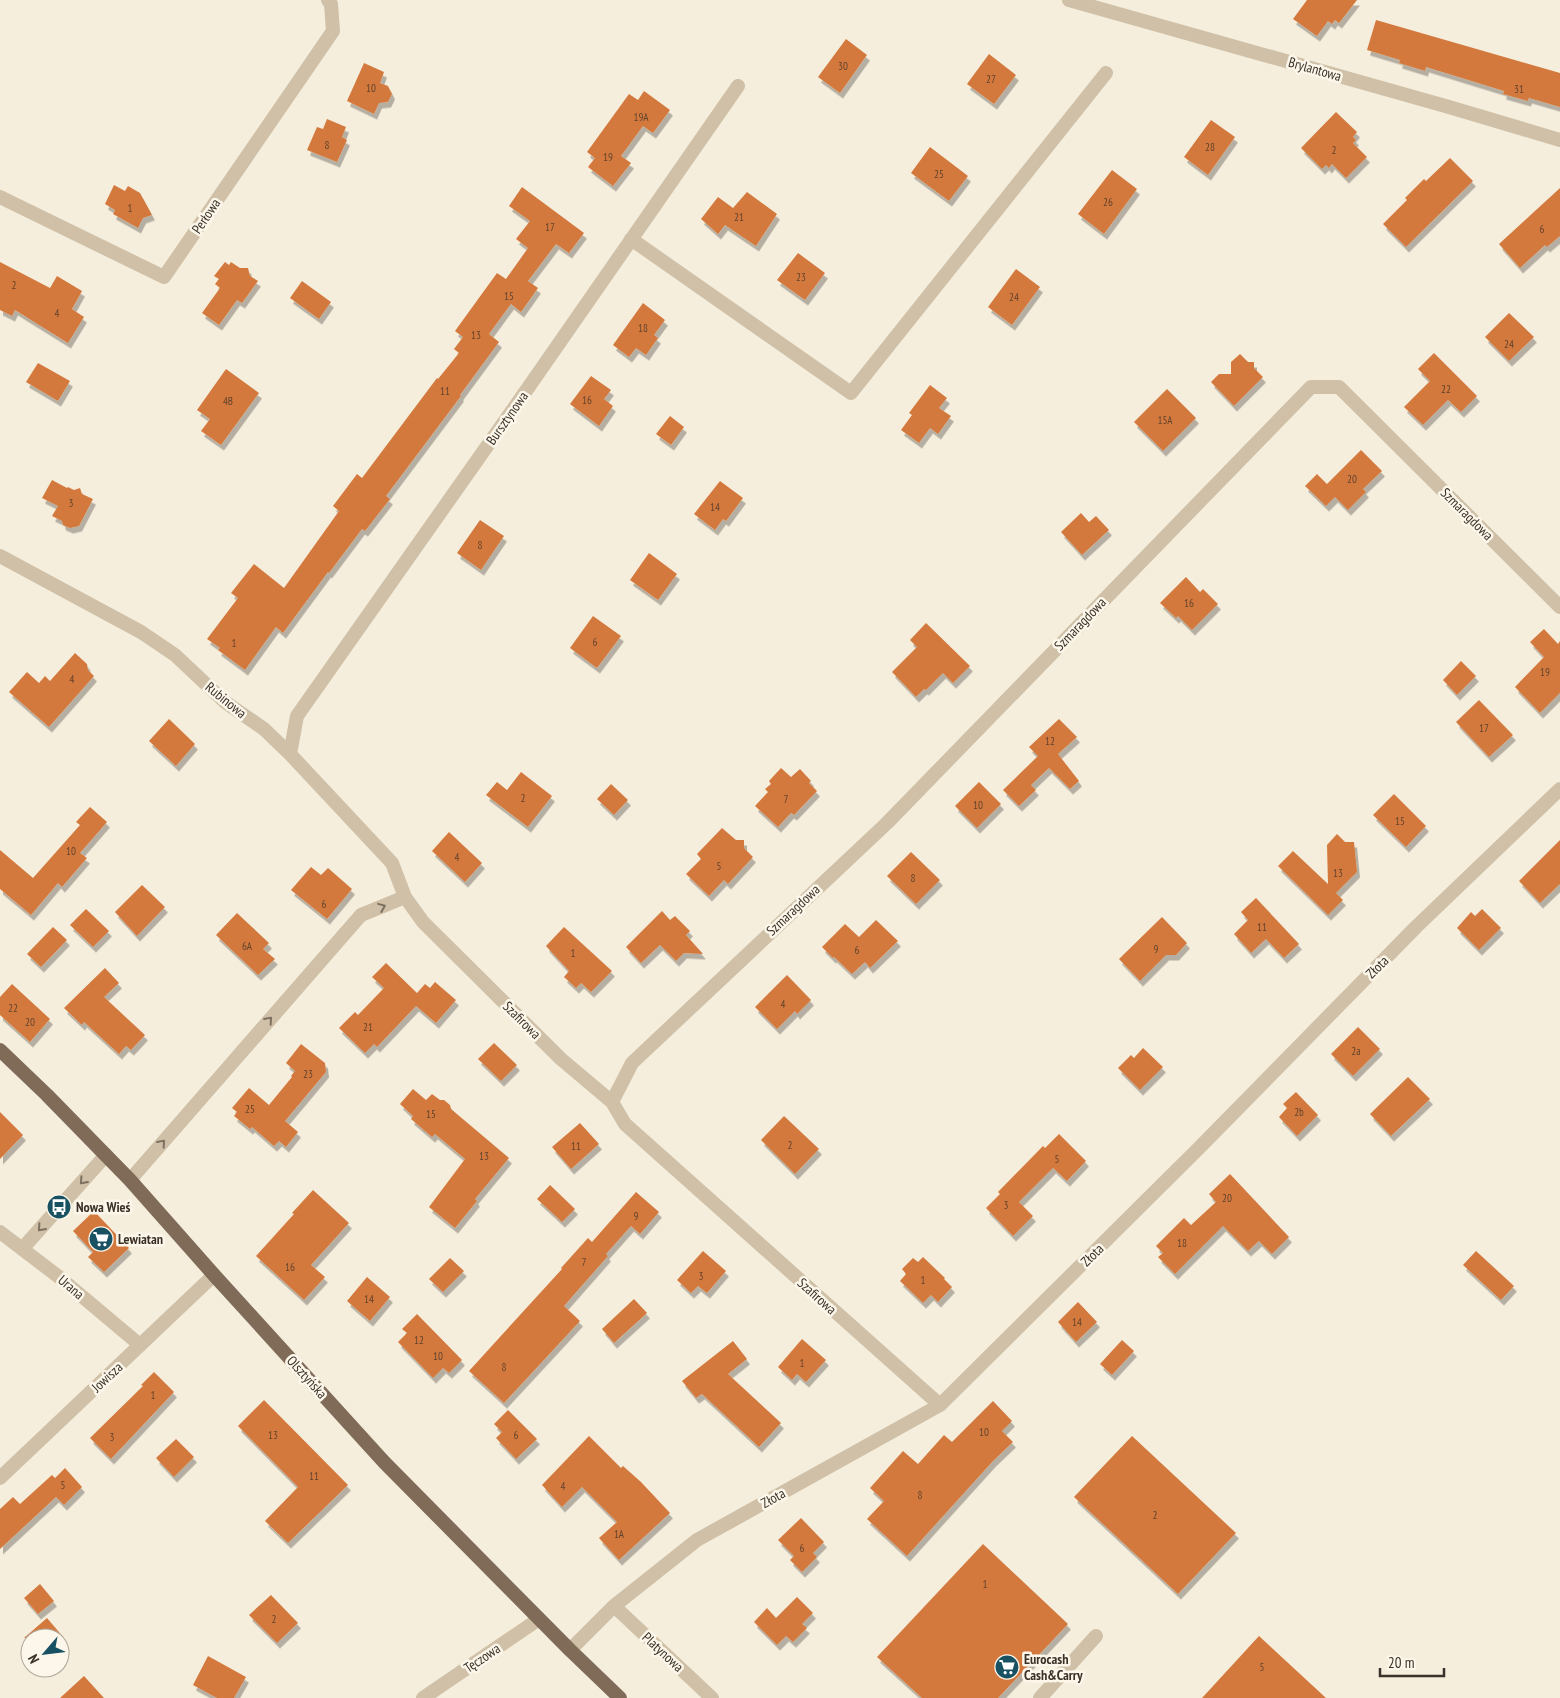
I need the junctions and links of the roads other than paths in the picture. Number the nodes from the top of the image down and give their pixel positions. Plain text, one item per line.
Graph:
1 (328, 0) edge
2 (1069, 0) edge
3 (1106, 73) dead end
4 (738, 86) dead end
5 (1560, 140) edge
6 (0, 197) edge
7 (631, 240) junction
8 (0, 556) edge
9 (1560, 607) edge
10 (290, 754) junction
11 (1560, 789) edge
12 (405, 897) junction
13 (0, 1050) edge
14 (612, 1102) junction
15 (106, 1155) junction
16 (130, 1180) junction
17 (0, 1232) edge
18 (22, 1249) junction
19 (214, 1275) junction
20 (140, 1345) junction
21 (940, 1406) junction
22 (0, 1478) edge
23 (614, 1606) junction
24 (540, 1618) junction
25 (1096, 1636) dead end
26 (570, 1650) junction
27 (423, 1698) edge
28 (620, 1698) edge
29 (712, 1698) edge
30 (1040, 1698) edge

1 - 6 street, Perłowa
2 - 5 street, Brylantowa
3 - 7 street
4 - 7 street, Bursztynowa
7 - 10 street, Bursztynowa
8 - 10 street, Rubinowa
9 - 14 street, Szmaragdowa
10 - 12 street, Rubinowa
11 - 21 street, Złota
12 - 14 street, Szafirowa
16 -> 12 street
13 - 15 main road, Olsztyńska
14 - 21 street, Szafirowa
15 - 16 main road, Olsztyńska
15 -> 18 street
16 - 19 main road, Olsztyńska
17 - 18 street, Urana
18 - 20 street, Urana
19 - 20 street, Jowisza
19 - 24 main road, Olsztyńska
20 - 22 street, Jowisza
21 - 23 street, Złota
23 - 26 street, Złota
23 - 29 street, Platynowa
24 - 26 main road, Olsztyńska
24 - 27 street, Tęczowa
25 - 30 street
26 - 28 main road, Olsztyńska

